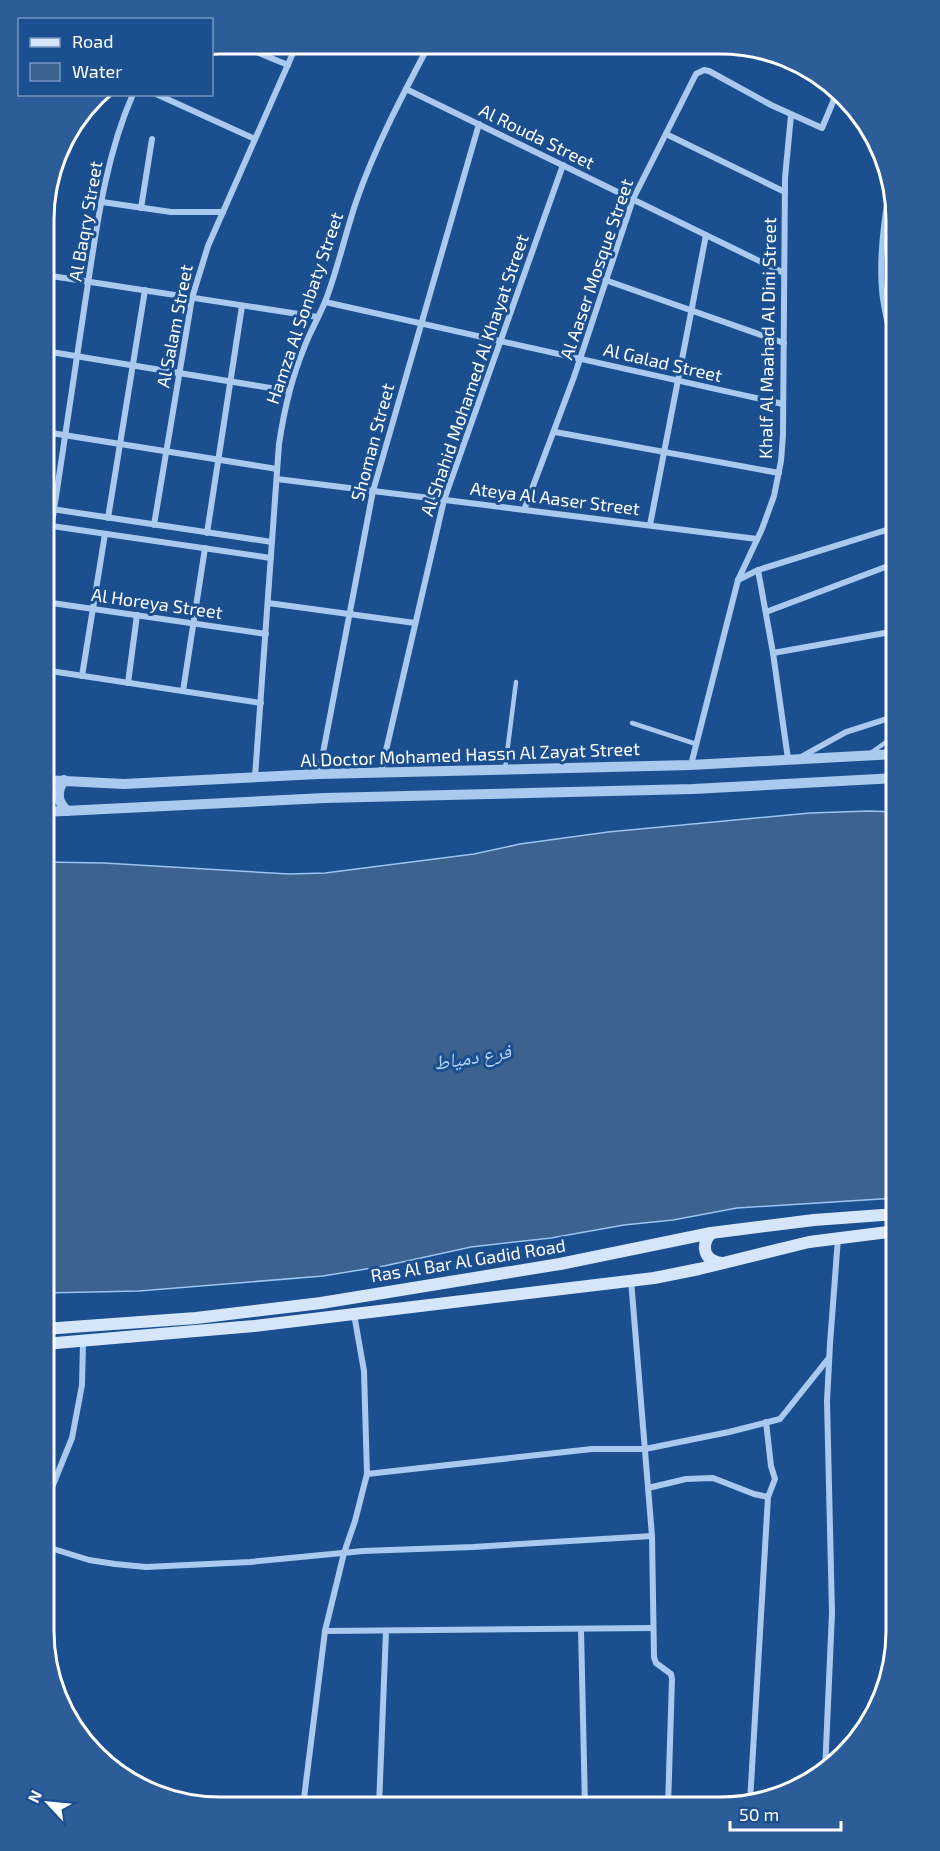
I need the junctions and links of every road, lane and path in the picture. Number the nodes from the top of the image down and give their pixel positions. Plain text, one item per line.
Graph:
1 (261, 54) edge
2 (293, 54) edge
3 (424, 54) edge
4 (288, 65) junction
5 (406, 89) junction
6 (133, 96) edge
7 (160, 96) edge
8 (834, 100) edge
9 (791, 115) junction
10 (479, 124) junction
11 (666, 134) junction
12 (152, 139) dead end
13 (255, 139) junction
14 (563, 165) junction
15 (785, 192) junction
16 (633, 199) junction
17 (102, 202) junction
18 (141, 208) junction
19 (223, 212) junction
20 (886, 218) edge
21 (706, 235) junction
22 (784, 273) junction
23 (54, 276) edge
24 (606, 280) junction
25 (89, 282) junction
26 (145, 290) junction
27 (192, 298) junction
28 (325, 302) junction
29 (242, 306) junction
30 (692, 310) junction
31 (318, 317) junction
32 (886, 317) edge
33 (421, 324) junction
34 (500, 343) junction
35 (784, 343) junction
36 (54, 353) edge
37 (77, 357) junction
38 (580, 359) junction
39 (132, 366) junction
40 (179, 374) junction
41 (678, 381) junction
42 (230, 382) junction
43 (289, 392) junction
44 (783, 404) junction
45 (555, 432) junction
46 (54, 433) edge
47 (65, 435) junction
48 (120, 444) junction
49 (166, 451) junction
50 (664, 452) junction
51 (219, 459) junction
52 (277, 469) junction
53 (779, 474) junction
54 (277, 479) junction
55 (373, 491) junction
56 (444, 500) junction
57 (54, 510) joint
58 (524, 510) junction
59 (108, 518) junction
60 (154, 525) junction
61 (650, 525) junction
62 (54, 527) edge
63 (886, 530) edge
64 (207, 532) junction
65 (105, 534) junction
66 (757, 539) junction
67 (272, 542) junction
68 (205, 548) junction
69 (271, 558) junction
70 (886, 566) edge
71 (758, 570) junction
72 (738, 580) junction
73 (54, 603) edge
74 (268, 603) junction
75 (93, 609) junction
76 (766, 612) junction
77 (349, 614) junction
78 (137, 615) junction
79 (193, 623) junction
80 (415, 623) junction
81 (886, 633) edge
82 (266, 634) junction
83 (773, 653) junction
84 (54, 671) edge
85 (82, 676) junction
86 (516, 682) dead end
87 (128, 683) junction
88 (183, 691) junction
89 (261, 703) junction
90 (886, 719) edge
91 (632, 723) dead end
92 (886, 741) edge
93 (696, 744) junction
94 (886, 754) edge
95 (870, 755) junction
96 (793, 759) junction
97 (691, 765) junction
98 (505, 769) junction
99 (381, 772) junction
100 (319, 774) junction
101 (255, 777) junction
102 (886, 779) edge
103 (54, 780) edge
104 (64, 780) junction
105 (68, 811) junction
106 (54, 812) edge
107 (886, 1215) edge
108 (886, 1232) edge
109 (711, 1233) junction
110 (838, 1238) junction
111 (722, 1263) junction
112 (631, 1280) junction
113 (354, 1314) junction
114 (54, 1328) edge
115 (83, 1342) junction
116 (54, 1343) edge
117 (829, 1358) junction
118 (766, 1422) junction
119 (645, 1449) junction
120 (367, 1474) junction
121 (54, 1482) edge
122 (648, 1488) junction
123 (768, 1497) junction
124 (652, 1536) junction
125 (54, 1549) edge
126 (344, 1552) junction
127 (653, 1628) junction
128 (581, 1629) junction
129 (325, 1631) junction
130 (386, 1631) junction
131 (826, 1759) edge
132 (750, 1794) edge
133 (304, 1797) edge
134 (379, 1797) edge
135 (585, 1797) edge
136 (668, 1797) edge

1 - 4 street
2 - 4 street, Al Salam Street
3 - 5 street, Hamza Al Sonbaty Street
4 - 13 street, Al Salam Street
5 - 10 street, Al Rouda Street
5 - 28 street, Hamza Al Sonbaty Street
6 - 17 street, Al Baqry Street
7 - 13 street
8 - 9 street, Al Aaser Mosque Street
9 - 11 street, Al Aaser Mosque Street
9 - 15 street, Khalf Al Maahad Al Dini Street
10 - 14 street, Al Rouda Street
10 - 33 street, Shoman Street
11 - 15 street
11 - 16 street, Al Aaser Mosque Street
12 - 18 street
13 - 19 street, Al Salam Street
14 - 16 street, Al Rouda Street
14 - 34 street, Al Shahid Mohamed Al Khayat Street
15 - 22 street, Khalf Al Maahad Al Dini Street
16 - 21 street, Al Rouda Street
16 - 24 street, Al Aaser Mosque Street
17 - 18 street
17 - 25 street, Al Baqry Street
18 - 19 street
19 - 27 street, Al Salam Street
20 - 32 street
21 - 22 street, Al Rouda Street
21 - 30 street
22 - 35 street, Khalf Al Maahad Al Dini Street
23 - 25 street
24 - 30 street
24 - 38 street, Al Aaser Mosque Street
25 - 26 street
25 - 37 street, Al Baqry Street
26 - 27 street
26 - 39 street
27 - 29 street
27 - 40 street, Al Salam Street
28 - 31 street, Hamza Al Sonbaty Street
28 - 33 street, Al Galad Street
29 - 31 street
29 - 42 street
30 - 35 street
30 - 41 street
31 - 43 street, Hamza Al Sonbaty Street
33 - 34 street, Al Galad Street
33 - 55 street, Shoman Street
34 - 38 street, Al Galad Street
34 - 56 street, Al Shahid Mohamed Al Khayat Street
35 - 44 street, Khalf Al Maahad Al Dini Street
36 - 37 street
37 - 39 street
37 - 47 street, Al Baqry Street
38 - 41 street, Al Galad Street
38 - 45 street, Al Aaser Mosque Street
39 - 40 street
39 - 48 street
40 - 42 street
40 - 49 street, Al Salam Street
41 - 44 street, Al Galad Street
41 - 50 street
42 - 43 street
42 - 51 street
43 - 52 street, Hamza Al Sonbaty Street
44 - 53 street, Khalf Al Maahad Al Dini Street
45 - 50 street
45 - 58 street, Al Aaser Mosque Street
46 - 47 street
47 - 48 street
47 - 57 street, Al Baqry Street
48 - 49 street
48 - 59 street
49 - 51 street
49 - 60 street, Al Salam Street
50 - 53 street
50 - 61 street
51 - 52 street
51 - 64 street
52 - 54 street, Hamza Al Sonbaty Street
53 - 66 street, Khalf Al Maahad Al Dini Street
54 - 55 street, Ateya Al Aaser Street
54 - 67 street, Hamza Al Sonbaty Street
55 - 56 street, Ateya Al Aaser Street
55 - 77 street, Shoman Street
56 - 58 street, Ateya Al Aaser Street
56 - 80 street, Al Shahid Mohamed Al Khayat Street
57 - 59 street
58 - 61 street, Ateya Al Aaser Street
59 - 60 street
60 - 64 street
61 - 66 street, Ateya Al Aaser Street
62 - 65 street
63 - 71 street
64 - 67 street
65 - 68 street
65 - 75 street
66 - 72 street, Khalf Al Maahad Al Dini Street
67 - 69 street, Hamza Al Sonbaty Street
68 - 69 street
68 - 79 street
69 - 74 street, Hamza Al Sonbaty Street
70 - 76 street
71 - 72 street
71 - 76 street
72 - 93 street, Khalf Al Maahad Al Dini Street
73 - 75 street, Al Horeya Street
74 - 77 street
74 - 82 street, Hamza Al Sonbaty Street
75 - 78 street, Al Horeya Street
75 - 85 street
76 - 83 street
77 - 80 street
77 - 100 street, Shoman Street
78 - 79 street, Al Horeya Street
78 - 87 street
79 - 82 street, Al Horeya Street
79 - 88 street
80 - 99 street, Al Shahid Mohamed Al Khayat Street
81 - 83 street
82 - 89 street, Hamza Al Sonbaty Street
83 - 96 street
84 - 85 street
85 - 87 street
86 - 98 lane
87 - 88 street
88 - 89 street
89 - 101 street, Hamza Al Sonbaty Street
90 - 96 street
91 - 93 lane
92 - 95 lane
93 - 97 street, Khalf Al Maahad Al Dini Street
94 - 95 street, Al Doctor Mohamed Hassn Al Zayat Street
95 - 96 street, Al Doctor Mohamed Hassn Al Zayat Street
96 - 97 street, Al Doctor Mohamed Hassn Al Zayat Street
97 - 98 street, Al Doctor Mohamed Hassn Al Zayat Street
98 - 99 street, Al Doctor Mohamed Hassn Al Zayat Street
99 - 100 street, Al Doctor Mohamed Hassn Al Zayat Street
100 - 101 street, Al Doctor Mohamed Hassn Al Zayat Street
101 - 104 street, Al Doctor Mohamed Hassn Al Zayat Street
102 - 105 street
103 - 104 street, Al Doctor Mohamed Hassn Al Zayat Street
104 - 105 street
105 - 106 street
107 - 109 main road, Ras Al Bar Al Gadid Road
108 - 110 main road, Ras Al Bar Al Gadid Road
109 - 111 main road
109 - 114 main road, Ras Al Bar Al Gadid Road
110 - 111 main road, Ras Al Bar Al Gadid Road
110 - 117 street
111 - 112 main road, Ras Al Bar Al Gadid Road
112 - 113 main road, Ras Al Bar Al Gadid Road
112 - 119 street
113 - 115 main road, Ras Al Bar Al Gadid Road
113 - 120 street
115 - 116 main road, Ras Al Bar Al Gadid Road
115 - 121 street
117 - 118 street
117 - 131 street
118 - 119 street
118 - 123 street
119 - 120 street
119 - 122 street
120 - 126 street
122 - 123 street
122 - 124 street
123 - 132 street
124 - 126 street
124 - 127 street
125 - 126 street
126 - 129 street
127 - 128 street
127 - 136 street
128 - 130 street
128 - 135 street
129 - 130 street
129 - 133 street
130 - 134 street

